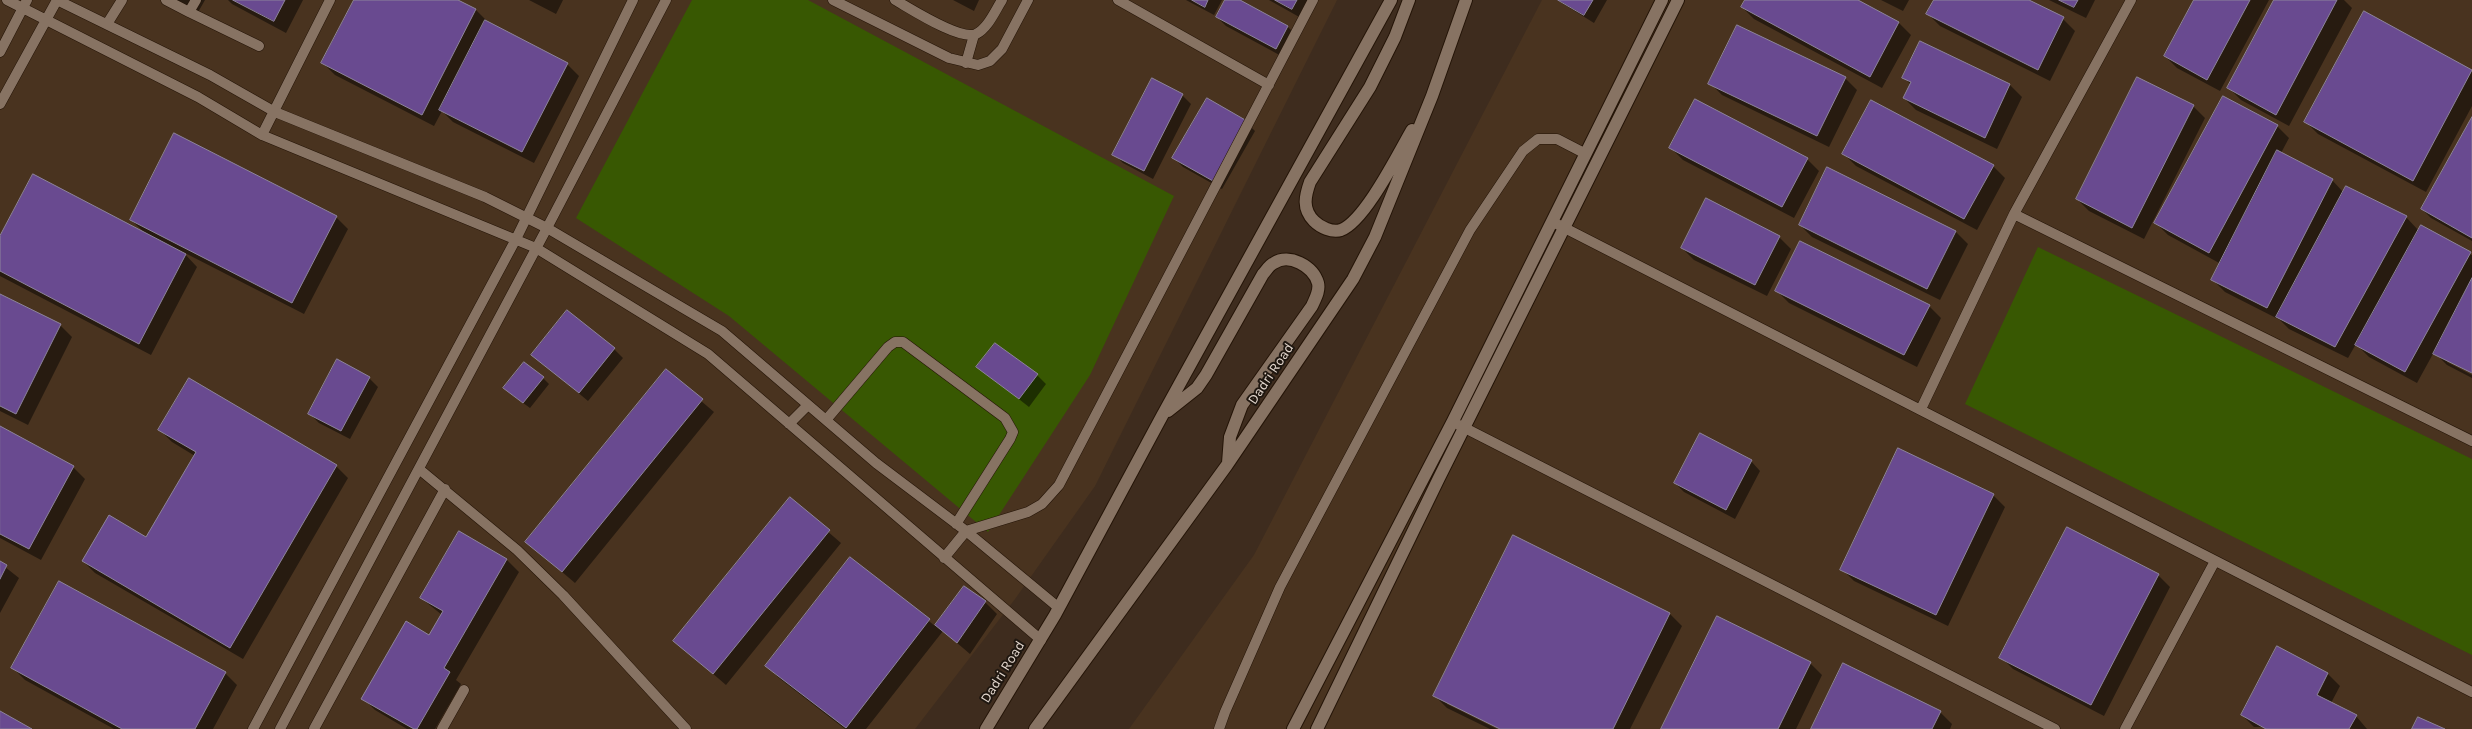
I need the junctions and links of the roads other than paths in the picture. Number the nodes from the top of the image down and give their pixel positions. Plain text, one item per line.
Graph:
1 (7, 0) edge
2 (57, 0) edge
3 (122, 0) edge
4 (166, 0) edge
5 (196, 0) edge
6 (330, 0) edge
7 (633, 0) edge
8 (666, 0) edge
9 (833, 0) edge
10 (895, 0) edge
11 (1002, 0) edge
12 (1028, 0) edge
13 (1118, 0) edge
14 (1313, 0) edge
15 (1391, 0) edge
16 (1409, 0) edge
17 (1466, 0) edge
18 (1662, 0) edge
19 (1678, 0) edge
20 (2131, 0) edge
21 (25, 4) edge
22 (190, 12) junction
23 (44, 21) junction
24 (107, 24) junction
25 (974, 35) junction
26 (259, 46) dead end
27 (0, 52) edge
28 (966, 63) junction
29 (1269, 85) junction
30 (1432, 96) junction
31 (0, 104) edge
32 (275, 112) junction
33 (262, 135) junction
34 (1586, 154) junction
35 (2014, 214) junction
36 (526, 218) junction
37 (1559, 225) junction
38 (547, 228) junction
39 (516, 239) junction
40 (536, 248) junction
41 (808, 405) junction
42 (1921, 409) junction
43 (1162, 416) junction
44 (826, 420) junction
45 (789, 424) junction
46 (1459, 425) junction
47 (2472, 441) edge
48 (1227, 465) junction
49 (419, 468) junction
50 (444, 489) junction
51 (956, 524) junction
52 (966, 531) junction
53 (944, 558) junction
54 (2215, 562) junction
55 (1059, 608) junction
56 (1041, 640) junction
57 (464, 690) dead end
58 (2472, 692) edge
59 (253, 729) edge
60 (280, 729) edge
61 (314, 729) edge
62 (442, 729) edge
63 (686, 729) edge
64 (986, 729) edge
65 (1034, 729) edge
66 (1219, 729) edge
67 (1293, 729) edge
68 (1317, 729) edge
69 (2055, 729) edge
70 (2124, 729) edge

1 - 21 lane
2 - 23 lane
2 - 24 lane
3 - 24 lane
4 - 22 lane
5 - 22 lane
6 - 32 lane
7 - 36 lane
8 - 38 lane
9 - 28 lane
10 - 25 lane
11 - 25 lane
12 - 28 lane
13 - 29 lane
14 - 29 lane
15 - 43 main road, Dadri Road
16 - 30 main road
17 - 30 main road, Dadri Road
18 - 34 main road
19 - 37 main road
20 - 35 lane
21 - 23 lane
21 - 27 lane
22 - 26 lane
23 - 31 lane
23 - 33 lane
24 - 32 lane
25 - 28 lane
29 - 52 lane
30 - 48 main road, Dadri Road
32 - 33 lane
32 - 36 lane
33 - 39 lane
34 - 37 main road
34 - 66 lane
35 - 42 lane
35 - 47 lane
36 - 38 lane
36 - 39 lane
37 - 42 lane
37 - 46 main road
38 - 40 lane
38 - 41 lane
39 - 40 lane
39 - 59 lane
40 - 45 lane
40 - 49 lane
41 - 44 lane
41 - 45 lane
42 - 54 lane
43 - 48 main road
43 - 55 main road, Dadri Road
44 - 51 lane
44 - 51 lane
45 - 53 lane
46 - 67 main road
46 - 68 main road
46 - 69 lane
48 - 65 main road, Dadri Road
49 - 50 lane
49 - 60 lane
50 - 61 lane
50 - 63 lane
51 - 52 lane
52 - 53 lane
52 - 55 lane
53 - 56 lane
54 - 58 lane
54 - 70 lane
55 - 56 main road, Dadri Road
56 - 64 main road, Dadri Road
57 - 62 lane

